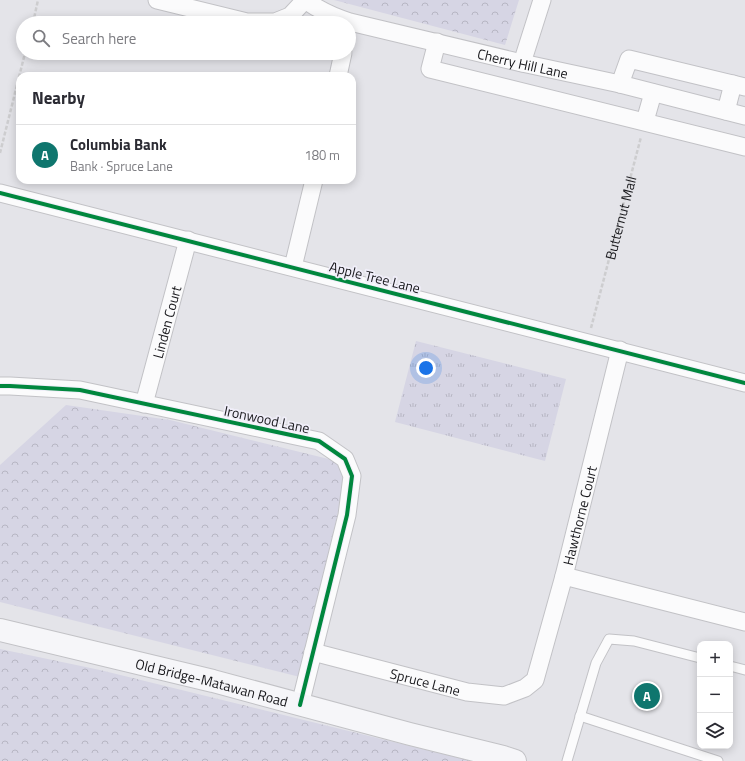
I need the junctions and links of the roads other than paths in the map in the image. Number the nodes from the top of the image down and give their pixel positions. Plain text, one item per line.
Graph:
1 (157, 0) edge
2 (305, 0) edge
3 (542, 0) edge
4 (222, 16) edge
5 (290, 16) edge
6 (332, 16) edge
7 (356, 26) edge
8 (437, 42) junction
9 (341, 60) edge
10 (522, 63) junction
11 (339, 72) edge
12 (620, 84) junction
13 (739, 86) edge
14 (653, 93) junction
15 (726, 111) junction
16 (745, 116) edge
17 (645, 121) junction
18 (745, 147) edge
19 (313, 184) edge
20 (0, 193) edge
21 (188, 240) junction
22 (293, 267) junction
23 (620, 350) junction
24 (745, 383) edge
25 (0, 386) edge
26 (144, 404) junction
27 (564, 576) junction
28 (745, 622) edge
29 (0, 630) edge
30 (313, 652) junction
31 (697, 657) edge
32 (733, 667) edge
33 (745, 670) edge
34 (535, 680) joint
35 (300, 705) junction
36 (580, 716) junction
37 (516, 761) edge
38 (567, 761) edge
39 (718, 761) edge

1 - 4 street
2 - 5 street
2 - 6 street, Cherry Hill Lane
3 - 10 street
7 - 8 street, Cherry Hill Lane
8 - 10 street, Cherry Hill Lane
8 - 17 street
9 - 11 street
10 - 12 street, Cherry Hill Lane
12 - 13 street
12 - 14 street, Cherry Hill Lane
13 - 15 street
14 - 15 street, Cherry Hill Lane
14 - 17 street
15 - 16 street, Cherry Hill Lane
17 - 18 street
19 - 22 street
20 - 21 street, Apple Tree Lane
21 - 22 street, Apple Tree Lane
21 - 26 street, Linden Court
22 - 23 street, Apple Tree Lane
23 - 24 street, Apple Tree Lane
23 - 27 street, Hawthorne Court
25 - 26 street, Ironwood Lane
26 - 30 street, Ironwood Lane
27 - 28 street
27 - 34 street, Hawthorne Court
29 - 35 main road, Old Bridge-Matawan Road
30 - 34 street, Spruce Lane
30 - 35 street, Ironwood Lane
31 - 36 lane
32 - 33 lane
35 - 37 main road, Old Bridge-Matawan Road
36 - 38 lane
36 - 39 lane

